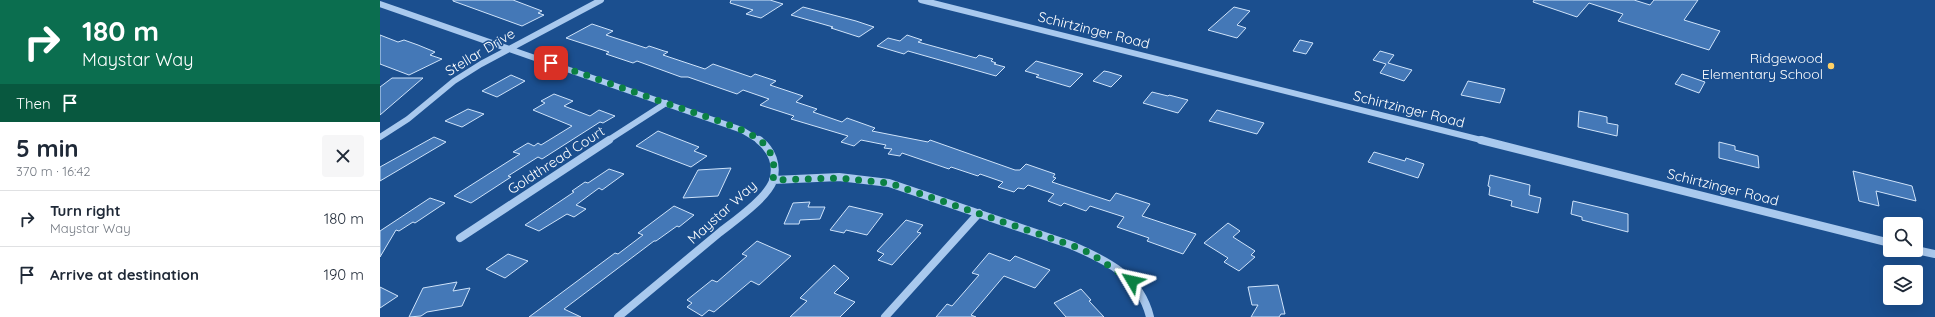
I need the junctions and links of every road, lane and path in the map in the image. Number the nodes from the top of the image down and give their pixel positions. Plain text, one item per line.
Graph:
1 (601, 0) edge
2 (921, 0) edge
3 (380, 4) edge
4 (508, 48) junction
5 (666, 104) junction
6 (380, 137) edge
7 (773, 180) junction
8 (979, 213) junction
9 (460, 238) dead end
10 (1883, 241) edge
11 (1923, 251) edge
12 (1935, 254) edge
13 (618, 317) edge
14 (885, 317) edge
15 (1150, 317) edge

1 - 4 street, Stellar Drive
2 - 10 street, Schirtzinger Road
3 - 4 street, Maystar Way
4 - 5 street, Maystar Way
4 - 6 street, Stellar Drive
5 - 7 street, Maystar Way
5 - 9 street, Goldthread Court
7 - 8 street
7 - 13 street, Maystar Way
8 - 14 street
8 - 15 street
11 - 12 street

